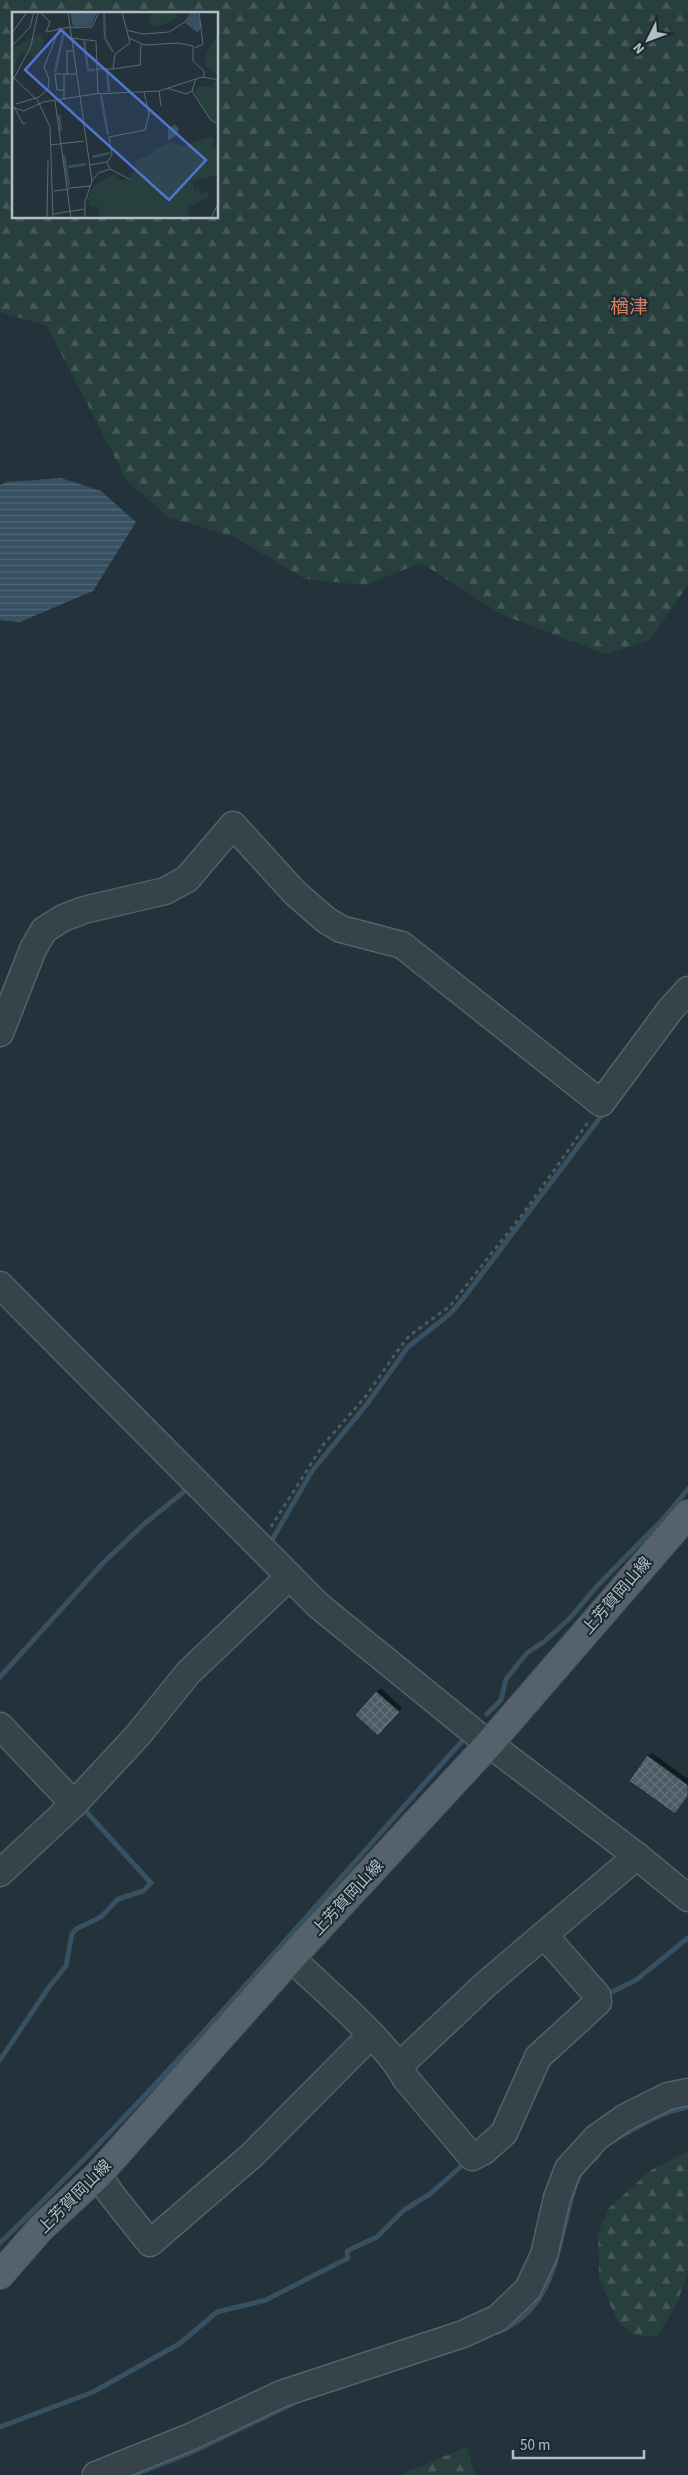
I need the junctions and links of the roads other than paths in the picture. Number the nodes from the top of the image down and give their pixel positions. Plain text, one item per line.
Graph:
1 (688, 990) edge
2 (0, 1033) edge
3 (0, 1285) edge
4 (688, 1514) edge
5 (288, 1578) junction
6 (0, 1726) edge
7 (489, 1744) junction
8 (74, 1804) junction
9 (637, 1856) junction
10 (0, 1873) edge
11 (688, 1898) edge
12 (544, 1935) junction
13 (291, 1958) junction
14 (371, 2035) junction
15 (399, 2066) junction
16 (688, 2092) edge
17 (98, 2175) junction
18 (0, 2275) edge
19 (96, 2475) edge

1 - 2 street
3 - 5 street
4 - 7 main road, 上芳賀岡山線
5 - 7 street
5 - 8 street
6 - 8 street
7 - 9 street
7 - 13 main road, 上芳賀岡山線
8 - 10 street
9 - 11 street
9 - 12 street
12 - 15 street
12 - 15 street
13 - 14 street
13 - 17 main road, 上芳賀岡山線
14 - 15 street
14 - 17 street
16 - 19 street
17 - 18 main road, 上芳賀岡山線

